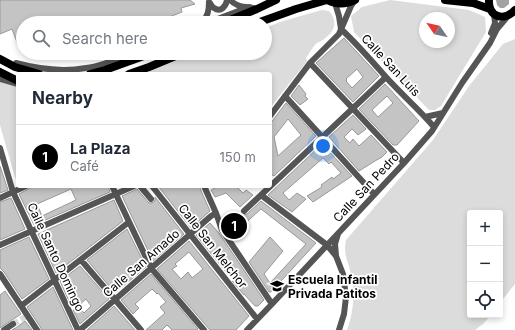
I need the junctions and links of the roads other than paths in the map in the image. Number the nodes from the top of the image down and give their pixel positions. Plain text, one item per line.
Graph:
1 (227, 0) edge
2 (230, 0) edge
3 (276, 0) edge
4 (355, 0) edge
5 (445, 0) edge
6 (489, 0) edge
7 (209, 1) edge
8 (330, 1) edge
9 (253, 8) junction
10 (515, 10) edge
11 (492, 11) junction
12 (207, 16) edge
13 (228, 16) edge
14 (237, 16) edge
15 (508, 16) junction
16 (272, 18) edge
17 (341, 29) junction
18 (486, 48) junction
19 (1, 59) edge
20 (113, 60) edge
21 (133, 60) edge
22 (166, 60) edge
23 (310, 63) junction
24 (0, 72) edge
25 (29, 72) edge
26 (98, 72) edge
27 (135, 72) edge
28 (386, 77) junction
29 (0, 79) edge
30 (16, 82) edge
31 (16, 83) edge
32 (285, 96) junction
33 (353, 108) junction
34 (272, 112) edge
35 (443, 113) junction
36 (425, 117) junction
37 (434, 127) junction
38 (322, 137) junction
39 (0, 149) edge
40 (404, 163) junction
41 (272, 184) edge
42 (22, 188) edge
43 (113, 188) edge
44 (130, 188) edge
45 (142, 188) edge
46 (154, 188) edge
47 (205, 188) edge
48 (268, 188) edge
49 (13, 192) junction
50 (116, 194) junction
51 (374, 194) junction
52 (261, 195) junction
53 (0, 198) edge
54 (151, 198) dead end
55 (244, 211) dead end
56 (216, 213) junction
57 (129, 222) junction
58 (32, 231) junction
59 (339, 232) junction
60 (190, 234) junction
61 (0, 245) edge
62 (327, 245) junction
63 (336, 256) junction
64 (81, 260) junction
65 (151, 268) junction
66 (0, 274) edge
67 (55, 280) junction
68 (115, 300) junction
69 (272, 304) junction
70 (21, 306) junction
71 (257, 319) junction
72 (13, 324) tunnel mouth
73 (4, 330) edge
74 (37, 330) edge
75 (79, 330) edge
76 (141, 330) edge
77 (204, 330) edge
78 (247, 330) edge
79 (339, 330) edge

1 - 7 street
2 - 9 street
3 - 9 main road
4 - 8 main road
4 - 17 street
5 - 11 main road
6 - 11 main road
7 - 12 street
8 - 16 main road
8 - 17 street
9 - 13 street
9 - 14 main road
10 - 15 main road
11 - 15 main road
11 - 18 street, Calle San Pedro
15 - 18 street, Calle San Pedro
17 - 23 street
17 - 28 street, Calle San Luis
18 - 35 street, Calle San Pedro
19 - 20 street
19 - 25 main road
21 - 26 main road
22 - 27 main road
23 - 32 street
23 - 33 street
24 - 30 main road
28 - 33 street
28 - 36 street, Calle San Luis
29 - 31 street
32 - 34 street
32 - 38 street
33 - 38 street
33 - 40 street
35 - 36 street
35 - 37 street, Calle San Pedro
36 - 37 street, Calle San Luis
37 - 40 street, Calle San Pedro
38 - 41 street
38 - 51 street
39 - 49 street, Calle Santo Domingo
40 - 51 street, Calle San Pedro
42 - 49 street
43 - 50 street
44 - 50 street
45 - 54 street
46 - 60 street, Calle San Melchor
47 - 56 street
48 - 52 street
49 - 53 street
49 - 58 street, Calle Santo Domingo
50 - 57 street
50 - 58 street
51 - 59 street, Calle San Pedro
52 - 55 street
52 - 62 street
56 - 60 street, Calle San Amado
56 - 69 street
57 - 64 street
57 - 65 street
58 - 61 street
58 - 67 street, Calle Santo Domingo
59 - 62 street, Calle San Pedro
59 - 63 street
60 - 65 street, Calle San Amado
60 - 71 street, Calle San Melchor
62 - 63 street
62 - 69 street, Calle San Pedro
63 - 79 street
64 - 67 street
64 - 68 street
65 - 68 street, Calle San Amado
65 - 77 street
66 - 70 street
67 - 70 street
67 - 75 street, Calle Santo Domingo
68 - 75 street, Calle San Amado
68 - 76 street
69 - 71 street, Calle San Pedro
70 - 74 street
71 - 78 street, Calle San Pedro
72 - 73 street

